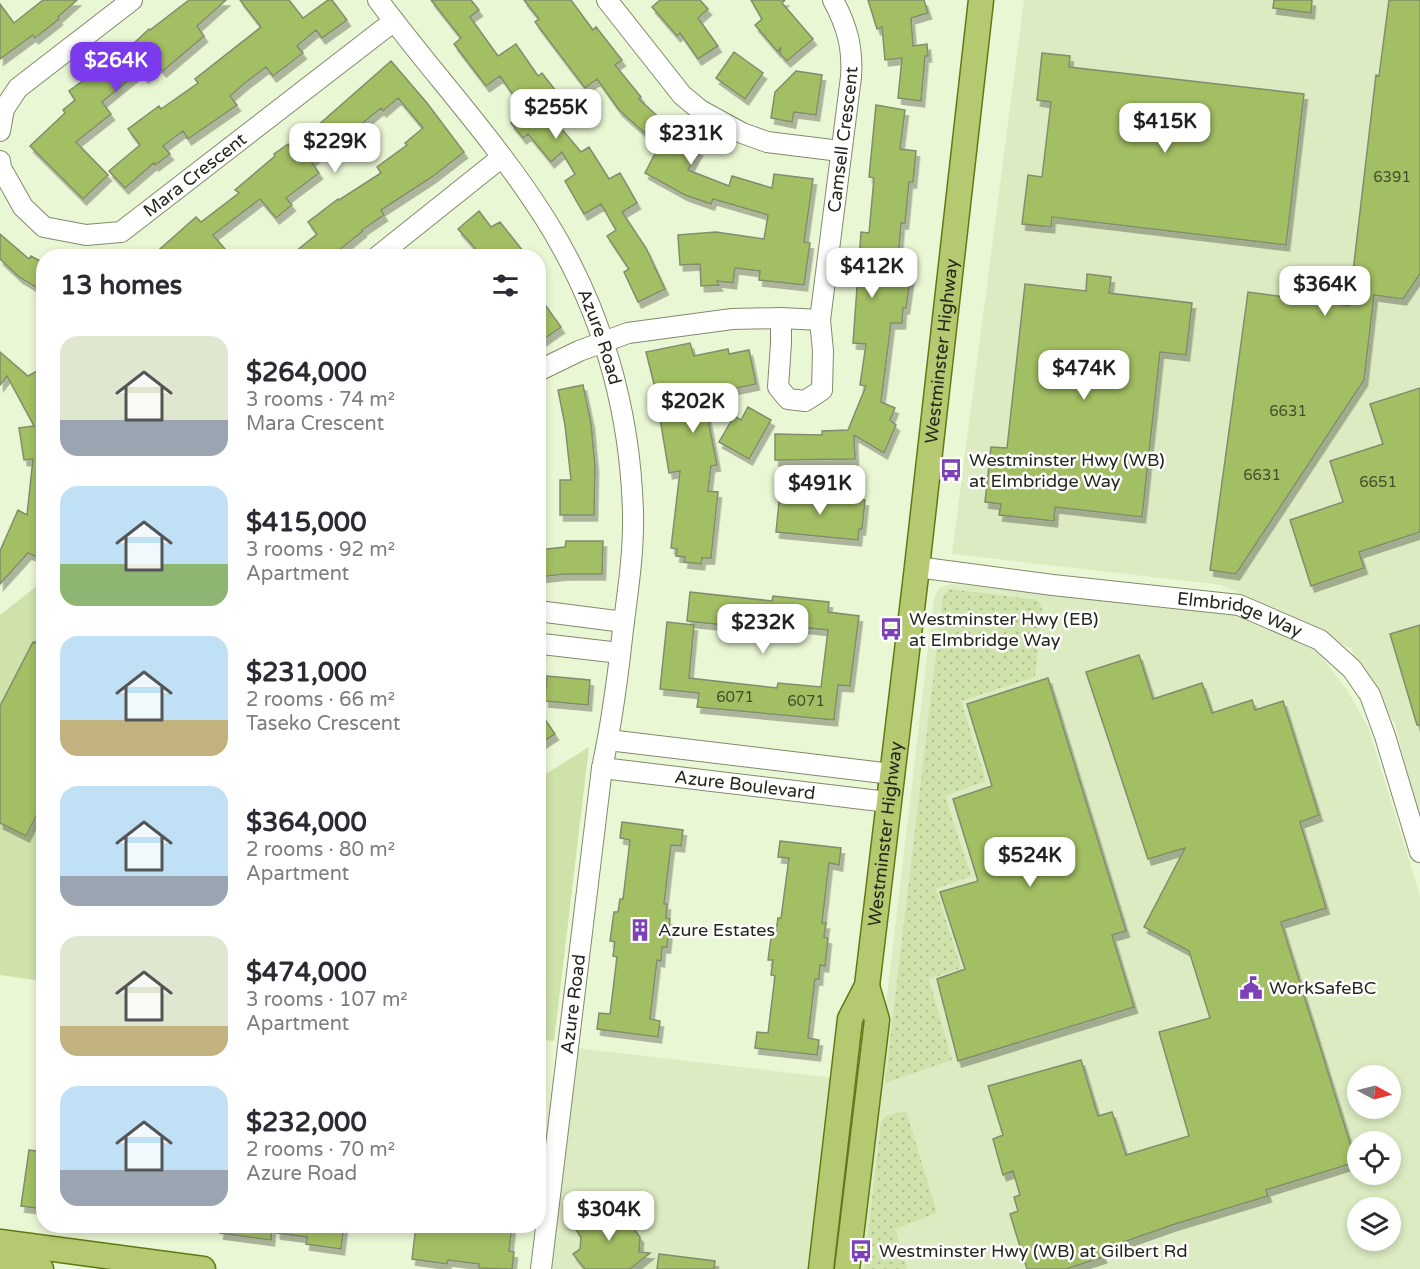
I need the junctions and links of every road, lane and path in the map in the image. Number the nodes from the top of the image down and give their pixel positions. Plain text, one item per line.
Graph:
1 (132, 0) edge
2 (378, 0) edge
3 (607, 0) edge
4 (833, 0) edge
5 (981, 0) edge
6 (394, 21) junction
7 (0, 130) edge
8 (840, 151) junction
9 (502, 158) junction
10 (0, 161) edge
11 (387, 249) edge
12 (781, 318) junction
13 (819, 320) junction
14 (603, 342) junction
15 (546, 367) edge
16 (918, 567) junction
17 (546, 612) edge
18 (624, 622) junction
19 (546, 644) edge
20 (621, 653) junction
21 (608, 740) junction
22 (602, 768) junction
23 (892, 774) junction
24 (888, 802) junction
25 (1420, 852) edge
26 (867, 987) junction
27 (0, 1242) edge
28 (0, 1264) edge
29 (41, 1269) edge
30 (203, 1269) edge
31 (542, 1269) edge
32 (821, 1269) edge
33 (847, 1269) edge

1 - 7 street
2 - 6 street, Azure Road
3 - 8 street
4 - 8 street, Camsell Crescent
5 - 16 main road, Westminster Highway
6 - 9 street, Azure Road
6 - 10 street, Mara Crescent
8 - 13 street, Camsell Crescent
9 - 11 street
9 - 14 street, Azure Road
12 - 13 street
12 - 13 street, Camsell Crescent
12 - 14 street
14 - 15 street
14 - 18 street, Azure Road
16 - 23 main road, Westminster Highway
16 - 25 street, Elmbridge Way
17 - 18 street
18 - 20 street, Azure Road
19 - 20 street
20 - 21 street, Azure Road
21 - 22 street, Azure Road
21 - 23 street
22 - 24 street, Azure Boulevard
22 - 31 street, Azure Road
23 - 24 main road, Westminster Highway
24 - 26 main road, Westminster Highway
26 - 32 main road, Westminster Highway
26 - 33 main road, Westminster Highway
27 - 30 main road
28 - 29 main road

